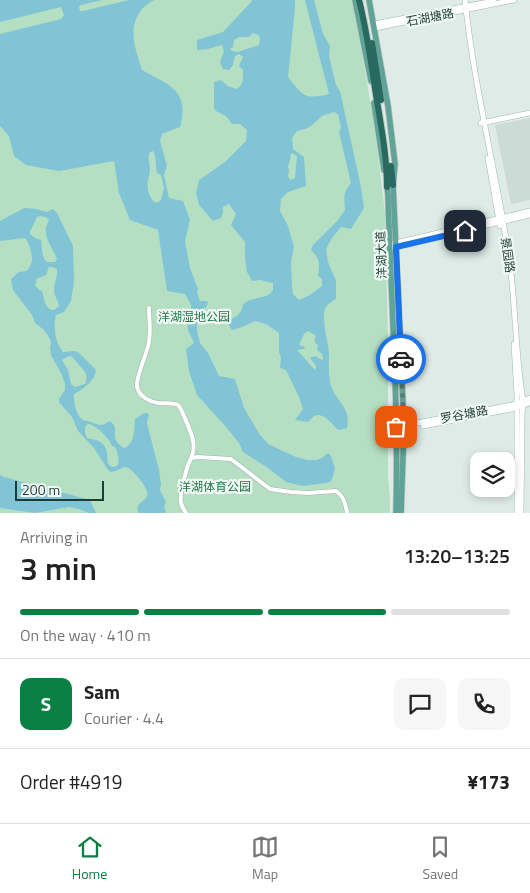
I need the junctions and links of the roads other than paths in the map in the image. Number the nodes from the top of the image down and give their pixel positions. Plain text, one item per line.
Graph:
1 (355, 0) edge
2 (359, 0) edge
3 (364, 0) edge
4 (369, 0) edge
5 (463, 0) edge
6 (497, 0) edge
7 (514, 0) edge
8 (464, 8) junction
9 (374, 26) junction
10 (530, 115) edge
11 (483, 124) junction
12 (386, 140) junction
13 (390, 186) junction
14 (530, 211) edge
15 (530, 215) edge
16 (501, 220) junction
17 (393, 245) junction
18 (149, 308) dead end
19 (530, 398) edge
20 (530, 403) edge
21 (520, 404) junction
22 (404, 428) junction
23 (397, 429) junction
24 (192, 458) junction
25 (186, 513) edge
26 (347, 513) edge
27 (396, 513) edge
28 (401, 513) edge
29 (519, 513) edge

1 - 13 main road, 洋湖大道
2 - 12 highway
3 - 12 highway
4 - 9 main road, 洋湖大道
5 - 8 main road, 景园路
6 - 8 main road, 石湖塘路
7 - 8 main road, 石湖塘路
8 - 9 main road, 石湖塘路
8 - 11 main road, 景园路
9 - 13 main road, 洋湖大道
10 - 11 main road
11 - 16 main road, 景园路
12 - 13 highway
13 - 17 main road, 洋湖大道
14 - 16 main road
15 - 16 main road
16 - 17 main road
16 - 21 main road, 景园路
17 - 22 main road, 洋湖大道
17 - 23 main road, 洋湖大道
18 - 24 street
19 - 21 main road, 罗谷塘路
20 - 21 main road, 罗谷塘路
21 - 22 main road, 罗谷塘路
21 - 29 main road, 景园路
22 - 23 main road, 罗谷塘路
22 - 28 main road, 洋湖大道
23 - 27 main road, 洋湖大道
24 - 25 street
24 - 26 street

